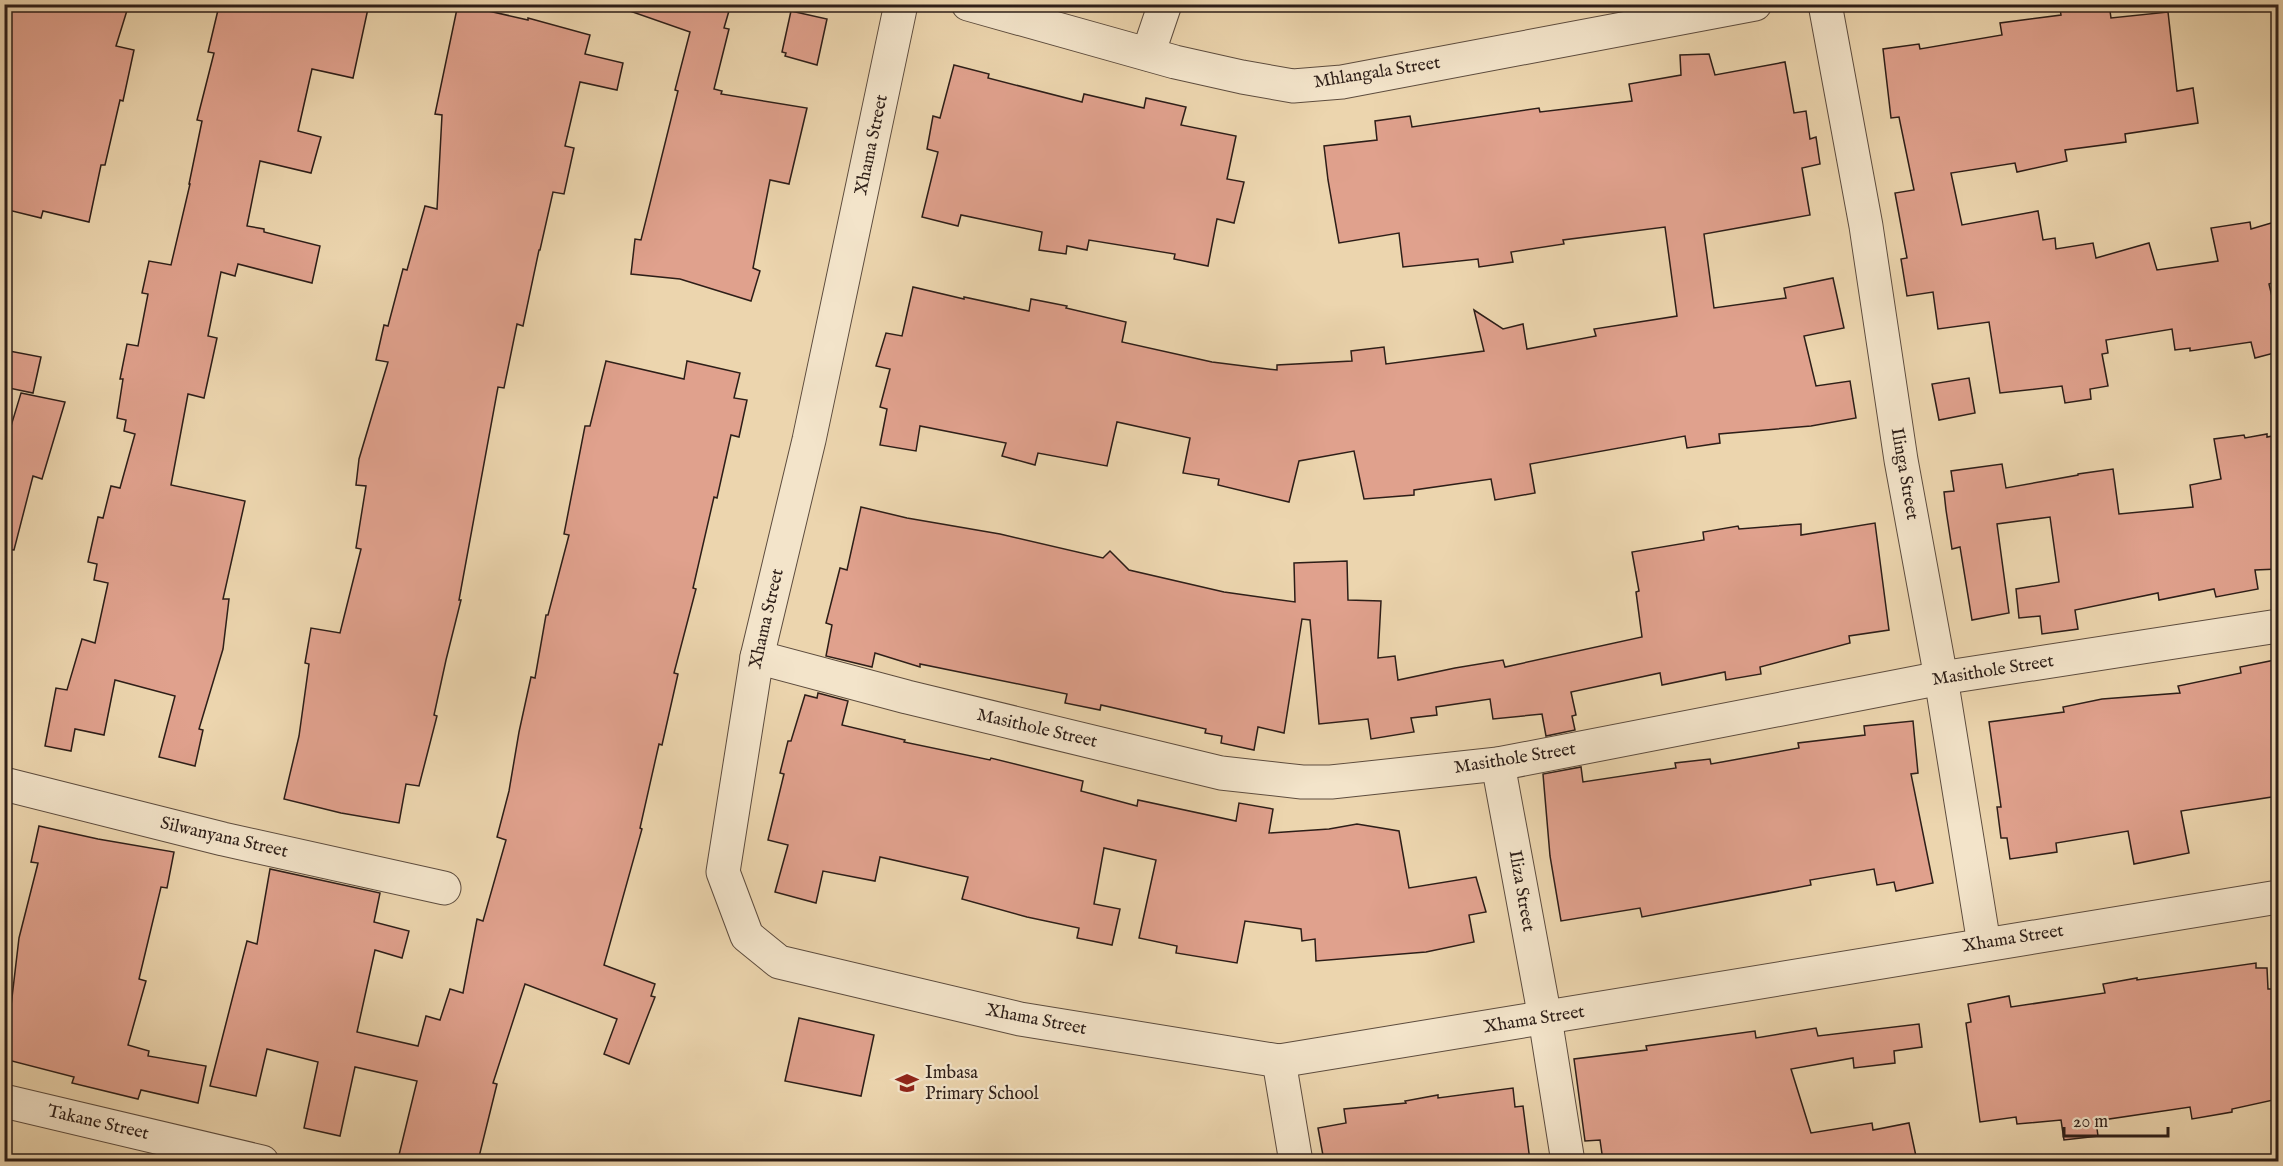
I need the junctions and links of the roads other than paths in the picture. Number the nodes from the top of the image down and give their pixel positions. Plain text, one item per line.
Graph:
1 (901, 4) edge
2 (968, 4) edge
3 (1165, 4) edge
4 (1825, 4) edge
5 (1751, 5) edge
6 (1148, 54) junction
7 (2278, 626) edge
8 (757, 657) junction
9 (1941, 678) junction
10 (1498, 764) junction
11 (4, 784) edge
12 (444, 888) dead end
13 (2278, 897) edge
14 (1984, 944) junction
15 (1545, 1018) junction
16 (1279, 1061) junction
17 (4, 1101) edge
18 (262, 1161) edge
19 (1296, 1161) edge
20 (1568, 1161) edge

1 - 8 street, Xhama Street
2 - 6 street, Mhlangala Street
3 - 6 street
4 - 9 street, Ilinga Street
5 - 6 street, Mhlangala Street
7 - 9 street, Masithole Street
8 - 10 street, Masithole Street
8 - 16 street, Xhama Street
9 - 10 street, Masithole Street
9 - 14 street, Ilinga Street
10 - 15 street, Iliza Street
11 - 12 street, Silwanyana Street
13 - 14 street, Xhama Street
14 - 15 street, Xhama Street
15 - 16 street, Xhama Street
15 - 20 street, Iliza Street
16 - 19 street
17 - 18 street, Takane Street

